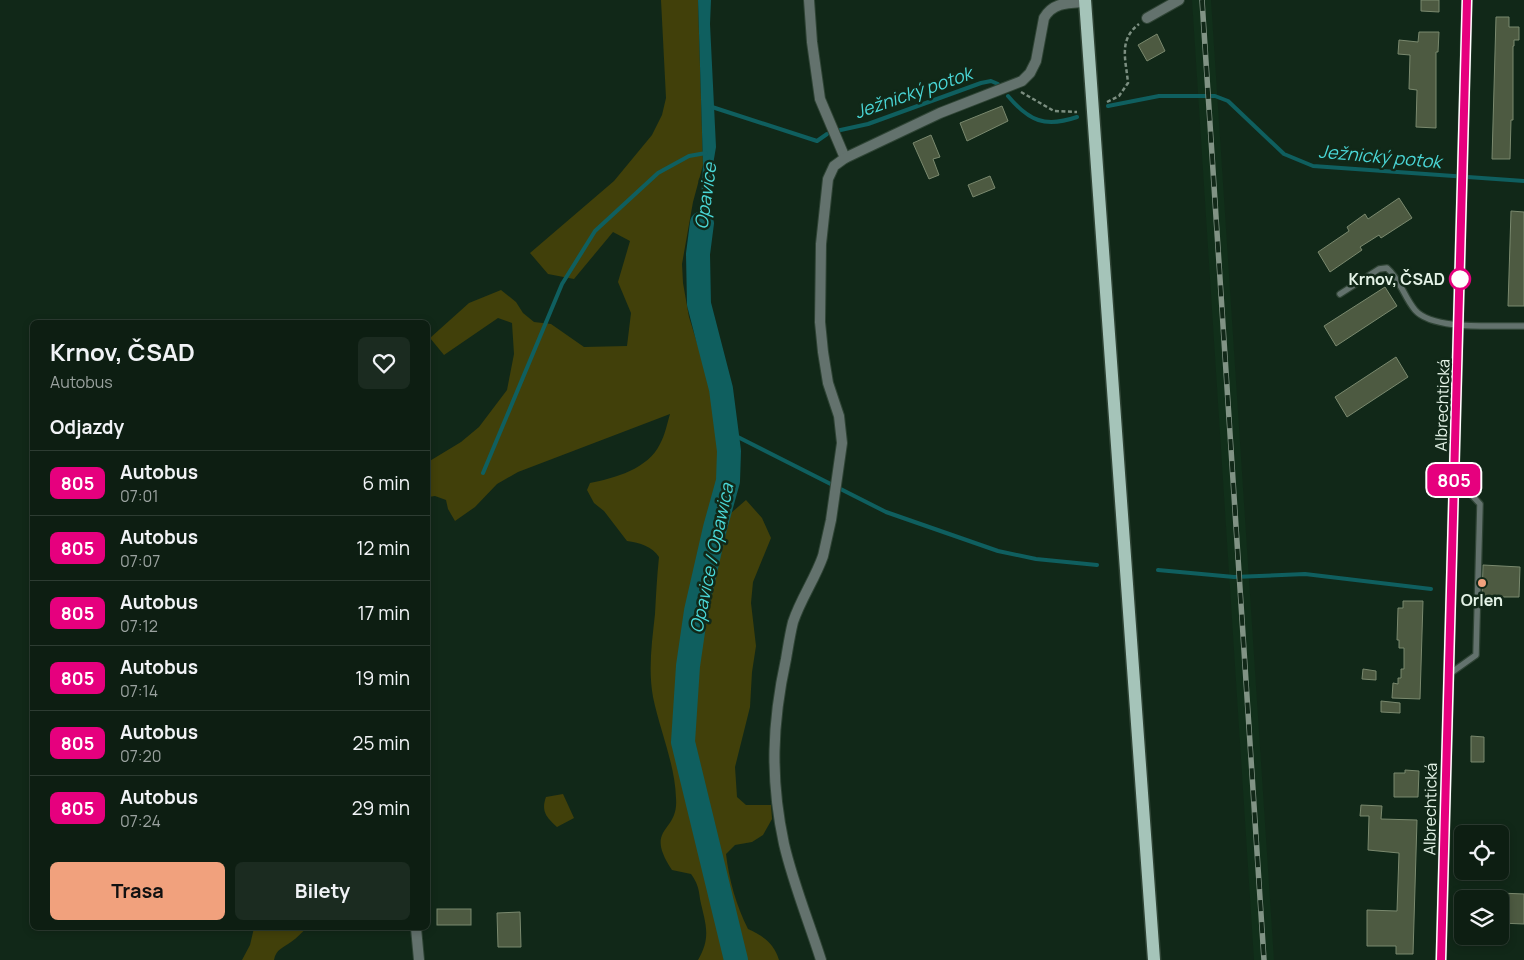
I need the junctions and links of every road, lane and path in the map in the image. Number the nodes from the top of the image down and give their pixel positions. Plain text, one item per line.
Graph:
1 (809, 0) edge
2 (1179, 0) edge
3 (1468, 0) edge
4 (1085, 1) edge
5 (1147, 18) joint
6 (1011, 86) junction
7 (1107, 102) dead end
8 (1077, 112) dead end
9 (845, 158) junction
10 (1340, 294) dead end
11 (1459, 324) junction
12 (1524, 326) edge
13 (1454, 477) junction
14 (1448, 675) junction
15 (416, 930) edge
16 (419, 960) edge
17 (821, 960) edge
18 (1154, 960) edge
19 (1441, 960) edge

1 - 9 street
2 - 5 street
3 - 11 main road, Albrechtická
4 - 6 street
4 - 18 main road
5 - 7 path
6 - 8 path
6 - 9 street
9 - 17 street
10 - 11 lane
11 - 12 lane
11 - 13 main road, Albrechtická
13 - 14 main road, Albrechtická
13 - 14 lane
14 - 19 main road, Albrechtická
15 - 16 street

